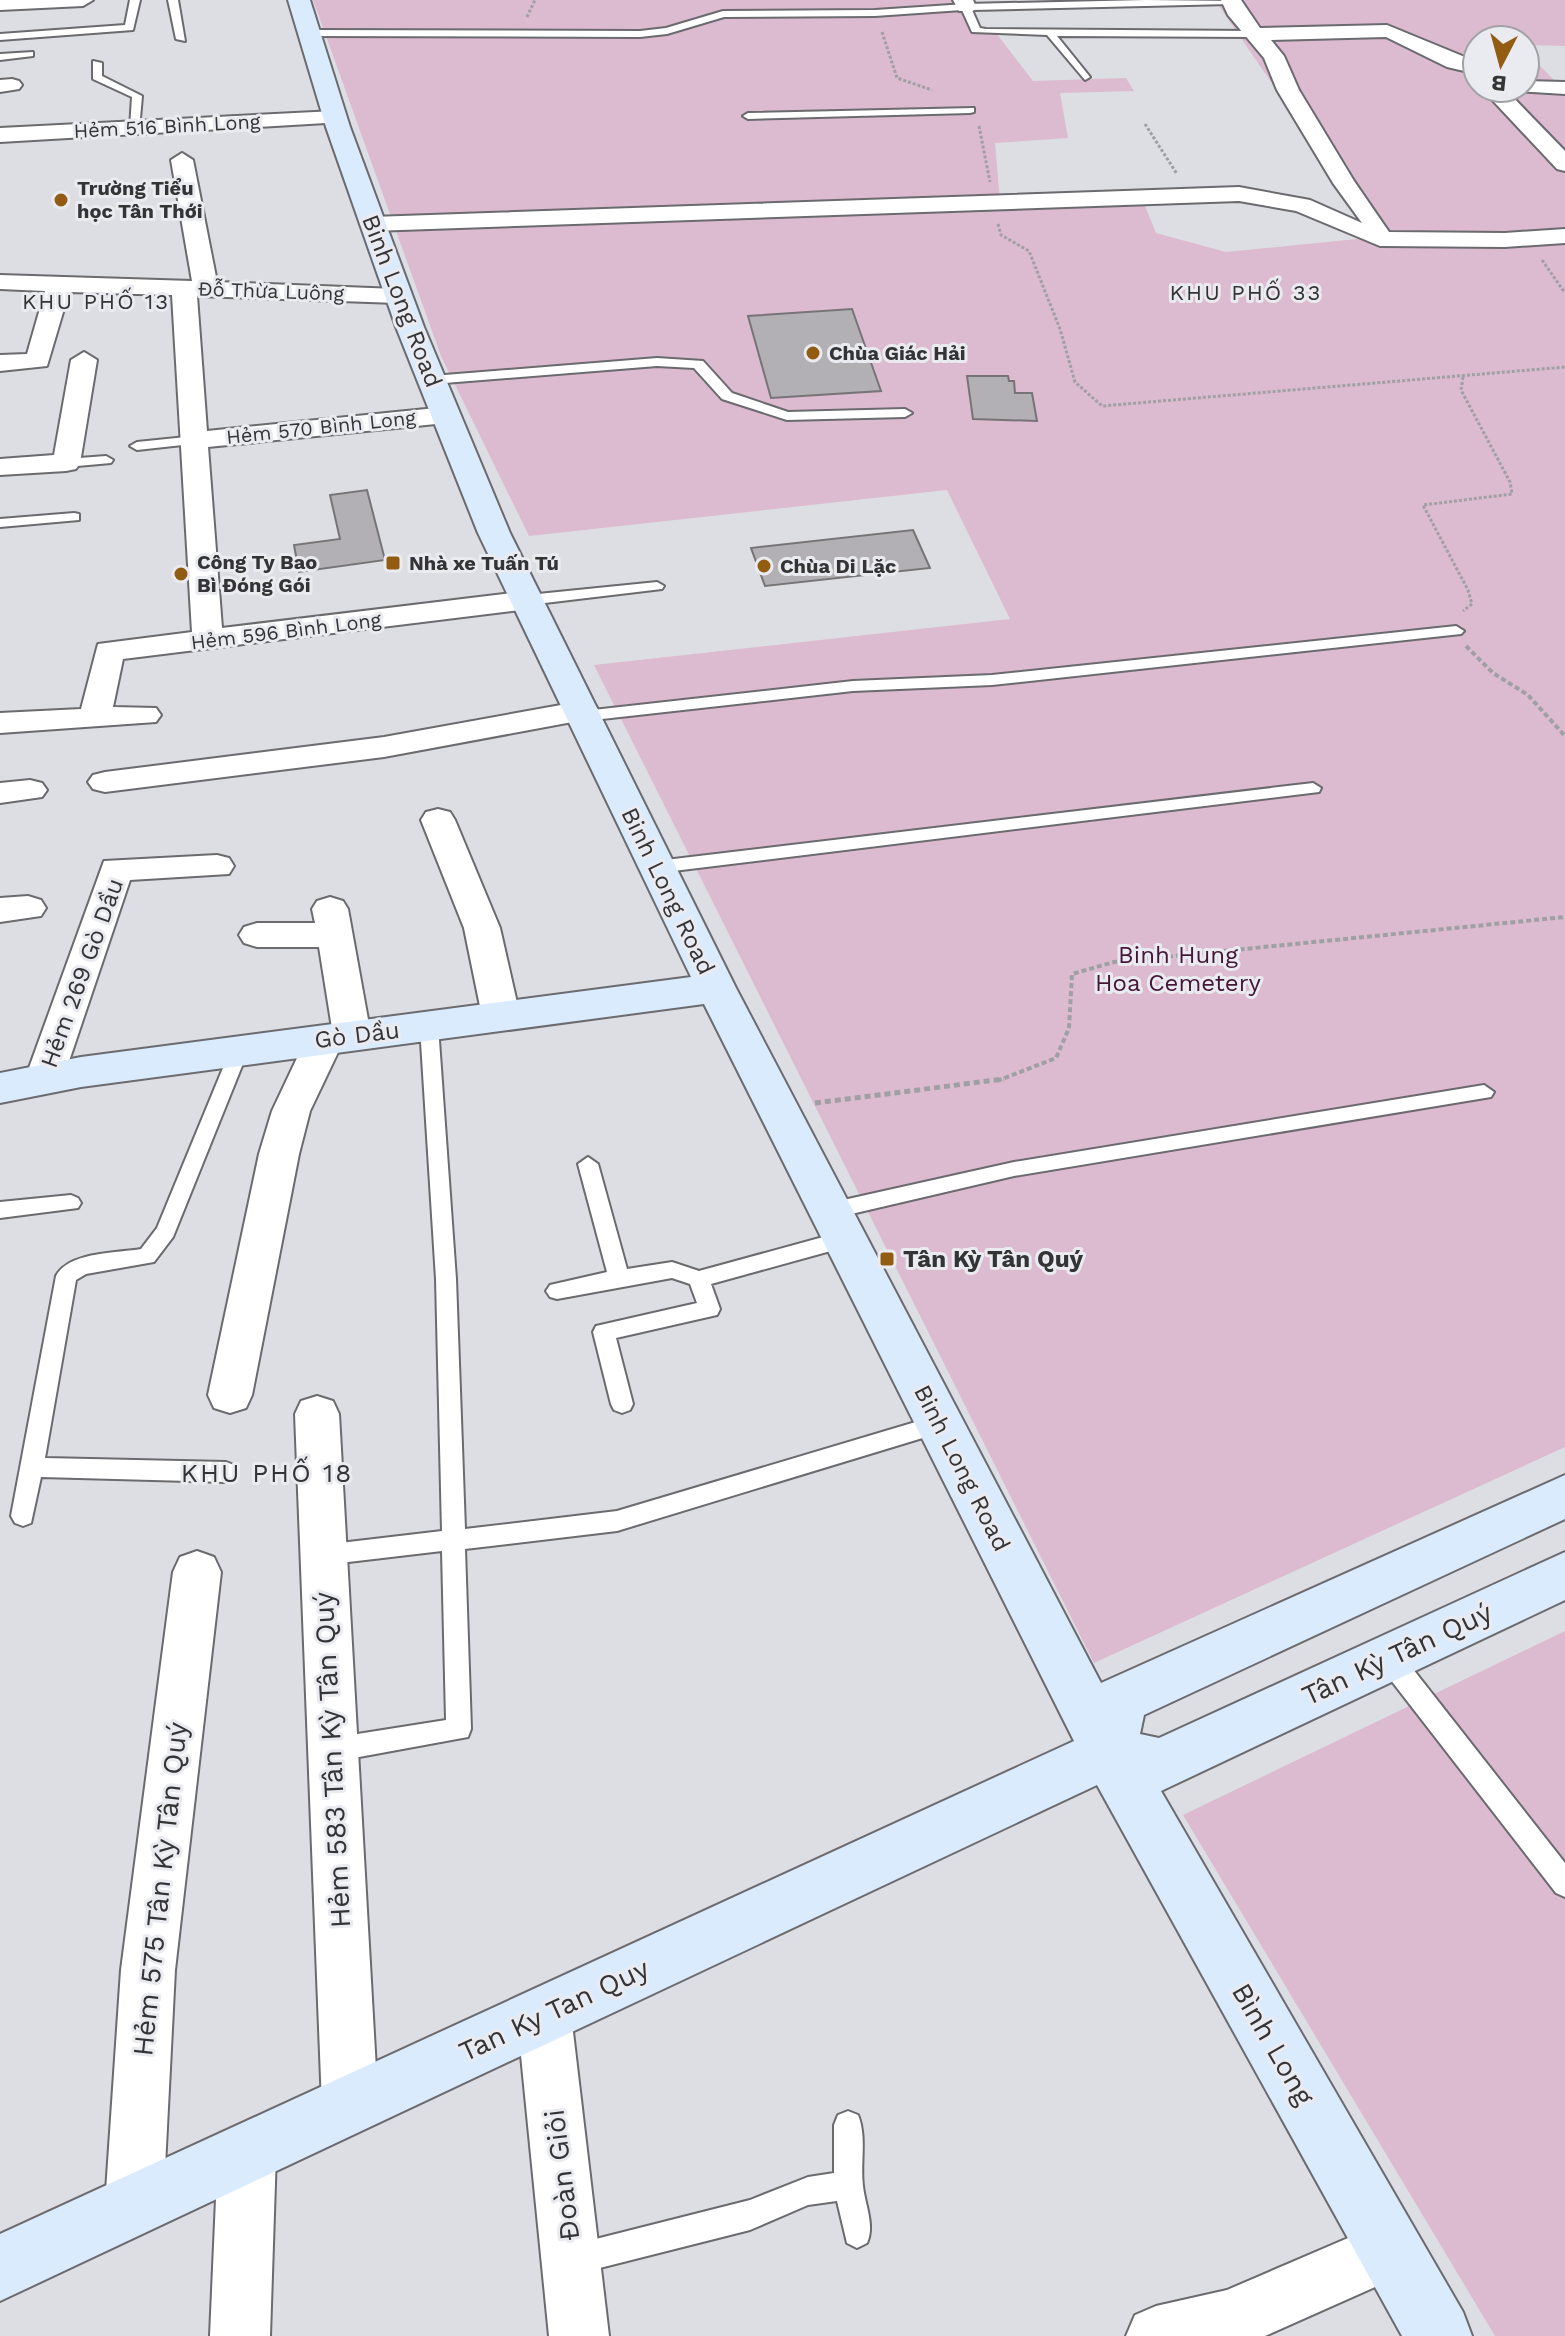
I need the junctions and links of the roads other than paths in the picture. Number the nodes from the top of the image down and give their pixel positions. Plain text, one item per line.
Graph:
1 (83, 0) edge
2 (135, 0) edge
3 (173, 0) edge
4 (299, 0) edge
5 (1231, 0) edge
6 (0, 4) edge
7 (964, 4) edge
8 (1049, 32) junction
9 (309, 33) junction
10 (1255, 34) junction
11 (0, 37) edge
12 (181, 39) dead end
13 (29, 54) dead end
14 (0, 57) edge
15 (97, 63) dead end
16 (1461, 65) edge
17 (1085, 77) dead end
18 (1541, 87) edge
19 (1565, 88) edge
20 (1507, 104) edge
21 (970, 110) dead end
22 (748, 116) dead end
23 (335, 117) junction
24 (135, 128) junction
25 (37, 133) junction
26 (0, 135) edge
27 (122, 147) dead end
28 (182, 160) dead end
29 (1565, 164) edge
30 (372, 224) junction
31 (1565, 236) edge
32 (1380, 239) junction
33 (0, 282) edge
34 (59, 284) junction
35 (195, 289) junction
36 (397, 296) junction
37 (84, 360) dead end
38 (0, 363) edge
39 (432, 380) junction
40 (905, 413) dead end
41 (446, 415) junction
42 (196, 440) junction
43 (137, 446) dead end
44 (106, 460) dead end
45 (66, 463) junction
46 (0, 467) edge
47 (74, 517) dead end
48 (0, 523) edge
49 (657, 586) dead end
50 (528, 600) junction
51 (1456, 631) road end
52 (208, 641) junction
53 (584, 714) junction
54 (145, 715) dead end
55 (95, 717) junction
56 (0, 723) edge
57 (105, 782) dead end
58 (1313, 788) dead end
59 (438, 820) dead end
60 (217, 866) dead end
61 (657, 867) junction
62 (257, 935) dead end
63 (716, 988) junction
64 (501, 1016) junction
65 (429, 1026) junction
66 (339, 1038) junction
67 (239, 1051) junction
68 (44, 1079) junction
69 (0, 1088) edge
70 (1484, 1092) dead end
71 (588, 1164) dead end
72 (71, 1203) dead end
73 (0, 1210) edge
74 (838, 1225) junction
75 (619, 1278) junction
76 (699, 1279) junction
77 (557, 1291) dead end
78 (230, 1395) dead end
79 (622, 1404) dead end
80 (317, 1414) dead end
81 (939, 1424) junction
82 (32, 1467) junction
83 (226, 1472) dead end
84 (1565, 1496) edge
85 (23, 1516) dead end
86 (451, 1541) junction
87 (323, 1555) junction
88 (197, 1572) dead end
89 (1565, 1575) edge
90 (1389, 1658) junction
91 (330, 1750) junction
92 (1108, 1752) junction
93 (1565, 1884) edge
94 (544, 2015) junction
95 (350, 2105) junction
96 (848, 2125) dead end
97 (247, 2153) junction
98 (848, 2185) junction
99 (134, 2206) junction
100 (857, 2233) dead end
101 (1390, 2250) junction
102 (572, 2259) junction
103 (0, 2268) edge
104 (1231, 2328) edge
105 (240, 2336) edge
106 (579, 2336) edge
107 (1156, 2336) edge
108 (1439, 2336) edge

1 - 6 street
2 - 11 lane
3 - 12 lane
4 - 9 main road, Binh Long Road
5 - 7 lane
5 - 10 street
7 - 8 lane
7 - 9 lane
8 - 10 lane
8 - 17 lane
9 - 23 main road, Binh Long Road
10 - 16 street
10 - 32 street
13 - 14 lane
15 - 24 lane
18 - 19 street
20 - 29 street
21 - 22 lane
23 - 24 street, Hẻm 516 Bình Long
23 - 30 main road, Binh Long Road
24 - 25 street, Hẻm 516 Bình Long
25 - 26 street, Hẻm 516 Bình Long
25 - 27 street
28 - 35 street
30 - 32 street
30 - 36 main road, Binh Long Road
31 - 32 street
33 - 34 street, Đỗ Thừa Luông
34 - 35 street, Đỗ Thừa Luông
34 - 38 street
35 - 36 street, Đỗ Thừa Luông
35 - 42 street
36 - 39 main road, Binh Long Road
37 - 45 street
39 - 40 lane
39 - 41 main road, Binh Long Road
41 - 42 street, Hẻm 570 Bình Long
41 - 50 main road, Binh Long Road
42 - 43 lane
42 - 52 street
44 - 45 lane
45 - 46 street
47 - 48 lane
49 - 50 lane
50 - 52 street, Hẻm 596 Bình Long
50 - 53 main road, Binh Long Road
51 - 53 lane
52 - 55 street, Hẻm 596 Bình Long
53 - 57 street
53 - 61 main road, Binh Long Road
54 - 55 street
55 - 56 street
58 - 61 lane
59 - 64 street
60 - 68 street, Hẻm 269 Gò Dầu
61 - 63 main road, Binh Long Road
62 - 66 street
63 - 64 main road, Gò Dầu
63 - 74 main road, Binh Long Road
64 - 65 main road, Gò Dầu
65 - 66 main road, Gò Dầu
65 - 86 lane
66 - 67 main road, Gò Dầu
66 - 78 street
67 - 68 main road, Gò Dầu
67 - 82 lane
68 - 69 main road, Gò Dầu
70 - 74 lane
71 - 75 lane
72 - 73 lane
74 - 76 lane
74 - 81 main road, Binh Long Road
75 - 76 lane
75 - 77 lane
76 - 79 lane
80 - 87 street, Hẻm 583 Tân Kỳ Tân Quý
81 - 86 lane
81 - 92 main road, Binh Long Road
82 - 83 lane
82 - 85 lane
84 - 92 main road
86 - 87 lane
86 - 91 lane
87 - 91 street, Hẻm 583 Tân Kỳ Tân Quý
88 - 99 street, Hẻm 575 Tân Kỳ Tân Quý
89 - 90 main road, Tân Kỳ Tân Quý
90 - 92 main road, Tân Kỳ Tân Quý
90 - 93 lane
91 - 95 street, Hẻm 583 Tân Kỳ Tân Quý
92 - 94 main road, Tan Ky Tan Quy
92 - 101 main road, Bình Long
94 - 95 main road, Tan Ky Tan Quy
94 - 102 street, Đoàn Giỏi
95 - 97 main road, Tan Ky Tan Quy
96 - 98 lane
97 - 99 main road, Tan Ky Tan Quy
97 - 105 street
98 - 100 lane
98 - 102 lane
99 - 103 main road, Tan Ky Tan Quy
101 - 104 street
101 - 108 main road, Bình Long
102 - 106 street, Đoàn Giỏi
104 - 107 street

